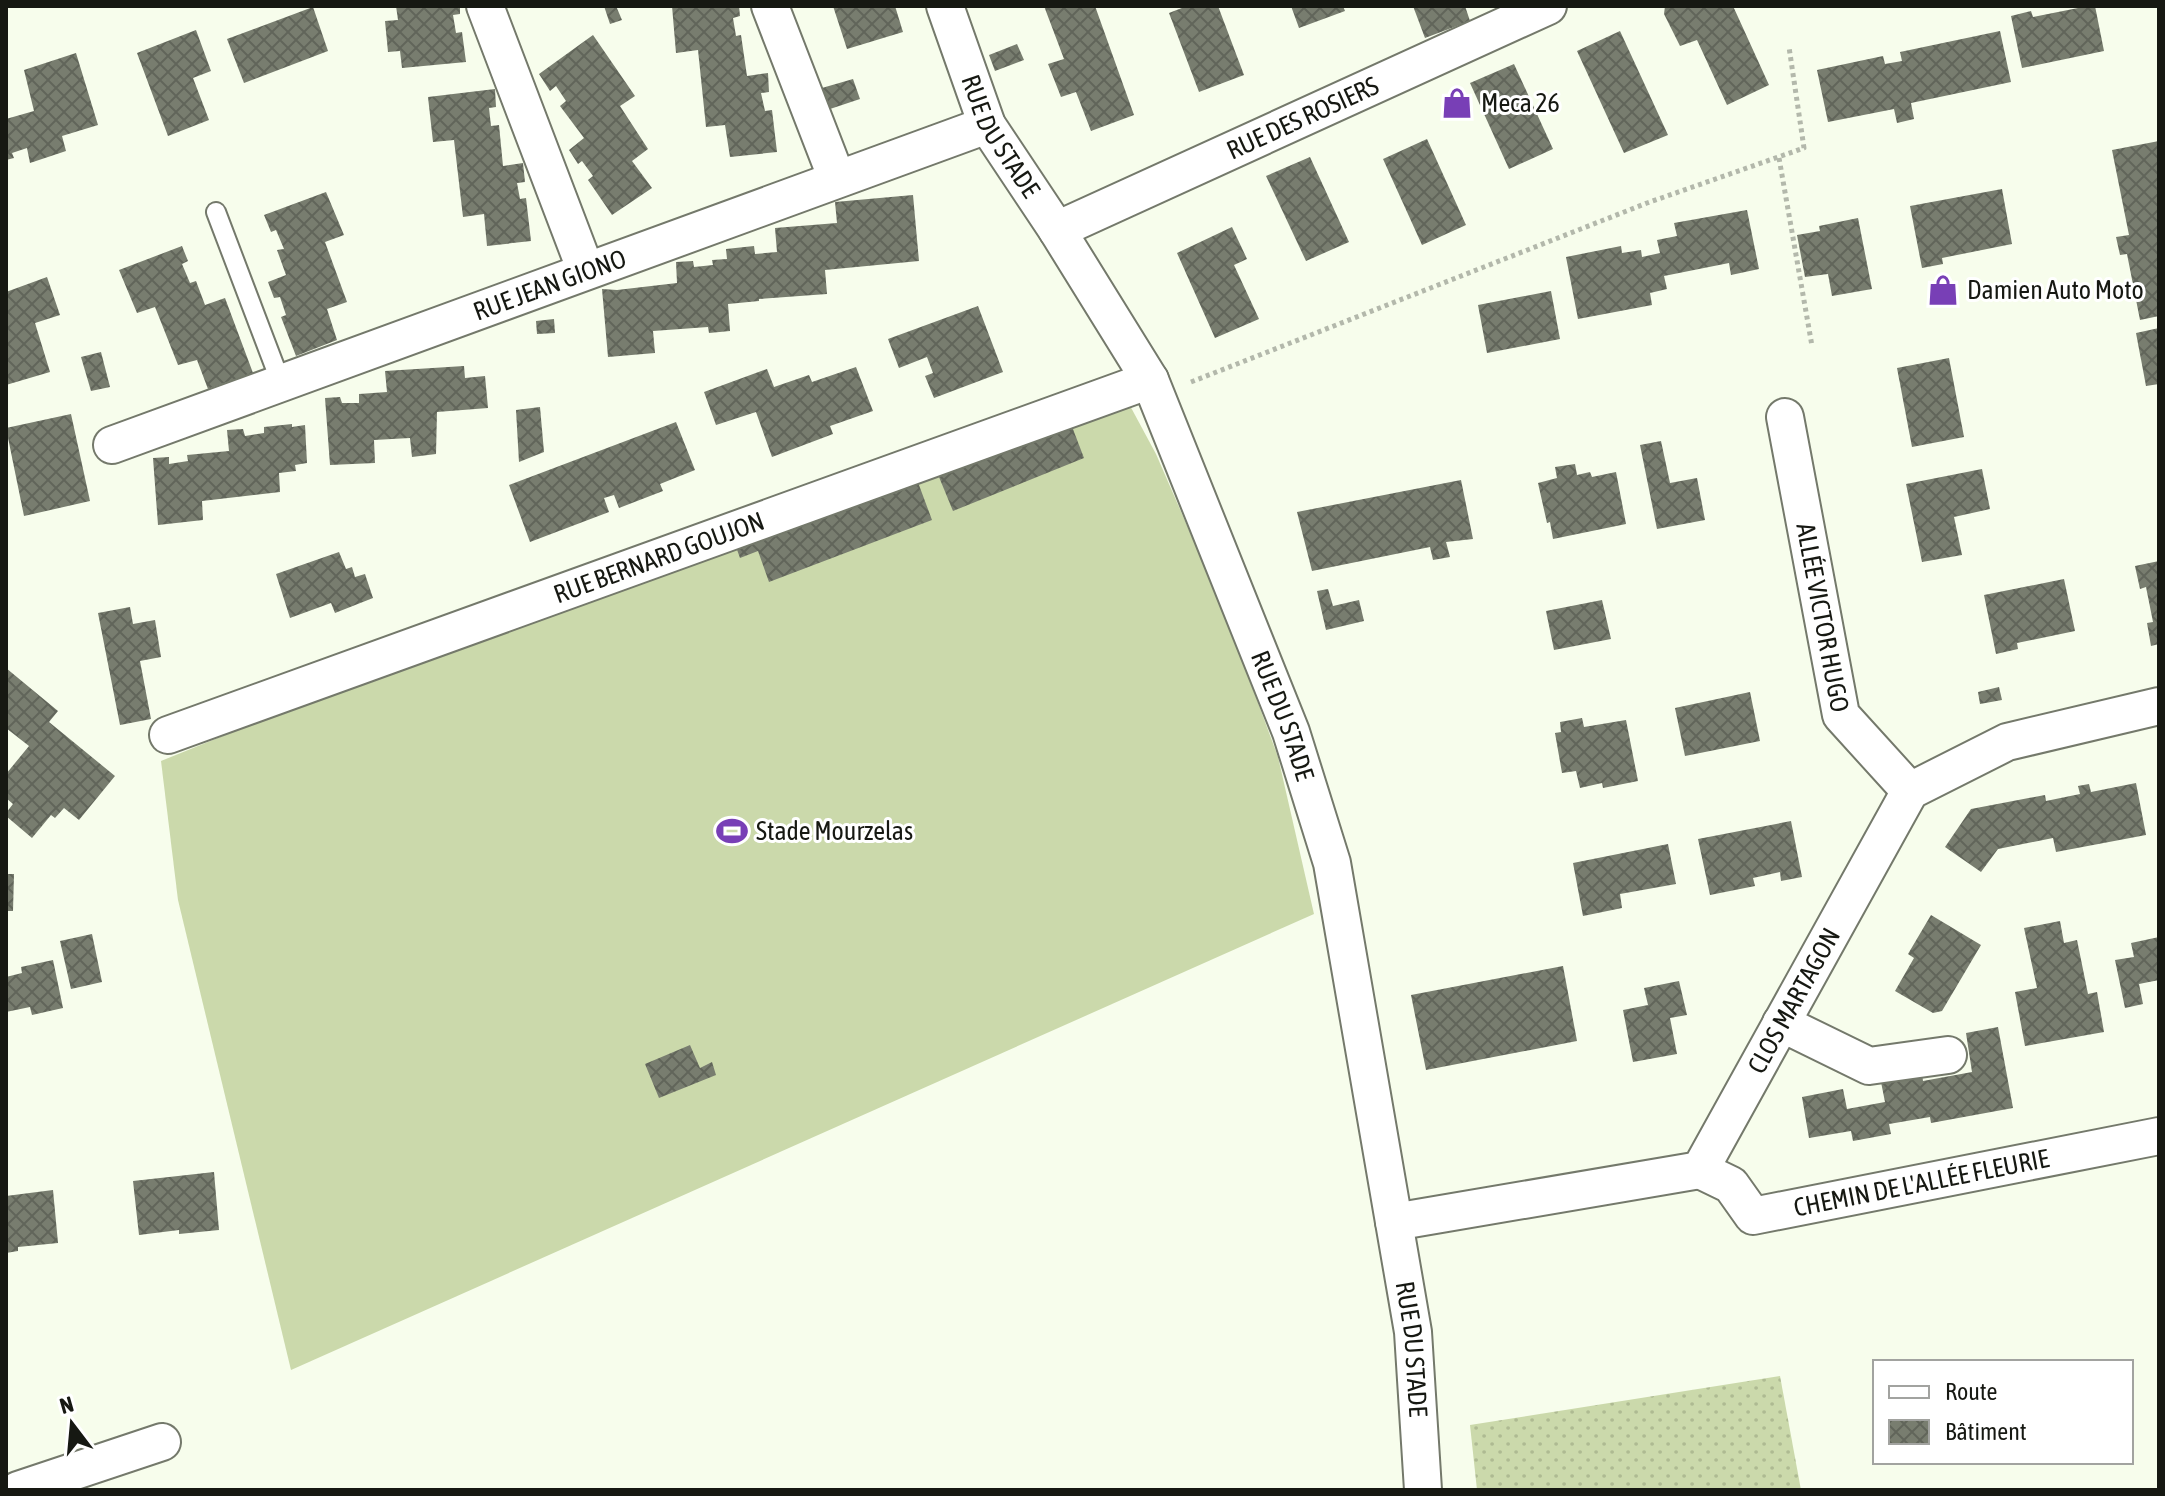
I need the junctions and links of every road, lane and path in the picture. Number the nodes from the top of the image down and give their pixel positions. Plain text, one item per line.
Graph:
1 (485, 6) edge
2 (770, 6) edge
3 (945, 6) edge
4 (1548, 6) edge
5 (1789, 47) dead end
6 (987, 125) junction
7 (1779, 158) junction
8 (837, 179) junction
9 (216, 212) dead end
10 (1057, 230) junction
11 (586, 271) junction
12 (1812, 346) dead end
13 (281, 383) junction
14 (1153, 388) junction
15 (1785, 417) dead end
16 (112, 445) dead end
17 (2159, 706) edge
18 (168, 735) dead end
19 (1910, 791) junction
20 (1781, 1023) junction
21 (1948, 1055) dead end
22 (2159, 1136) edge
23 (1700, 1170) junction
24 (1394, 1222) junction
25 (162, 1442) dead end
26 (18, 1490) edge
27 (1423, 1490) edge

1 - 11 street
2 - 8 street
3 - 6 street, RUE DU STADE
4 - 10 street, RUE DES ROSIERS
5 - 7 path
6 - 8 street, RUE JEAN GIONO
6 - 10 street, RUE DU STADE
7 - 12 path
7 - 14 path
8 - 11 street, RUE JEAN GIONO
9 - 13 lane
10 - 14 street, RUE DU STADE
11 - 13 street, RUE JEAN GIONO
13 - 16 street, RUE JEAN GIONO
14 - 18 street, RUE BERNARD GOUJON
14 - 24 street, RUE DU STADE
15 - 19 street, ALLÉE VICTOR HUGO
17 - 19 street
19 - 20 street, CLOS MARTAGON
20 - 21 street
20 - 23 street, CLOS MARTAGON
22 - 23 street, CHEMIN DE L'ALLÉE FLEURIE
23 - 24 street
24 - 27 street, RUE DU STADE
25 - 26 street

